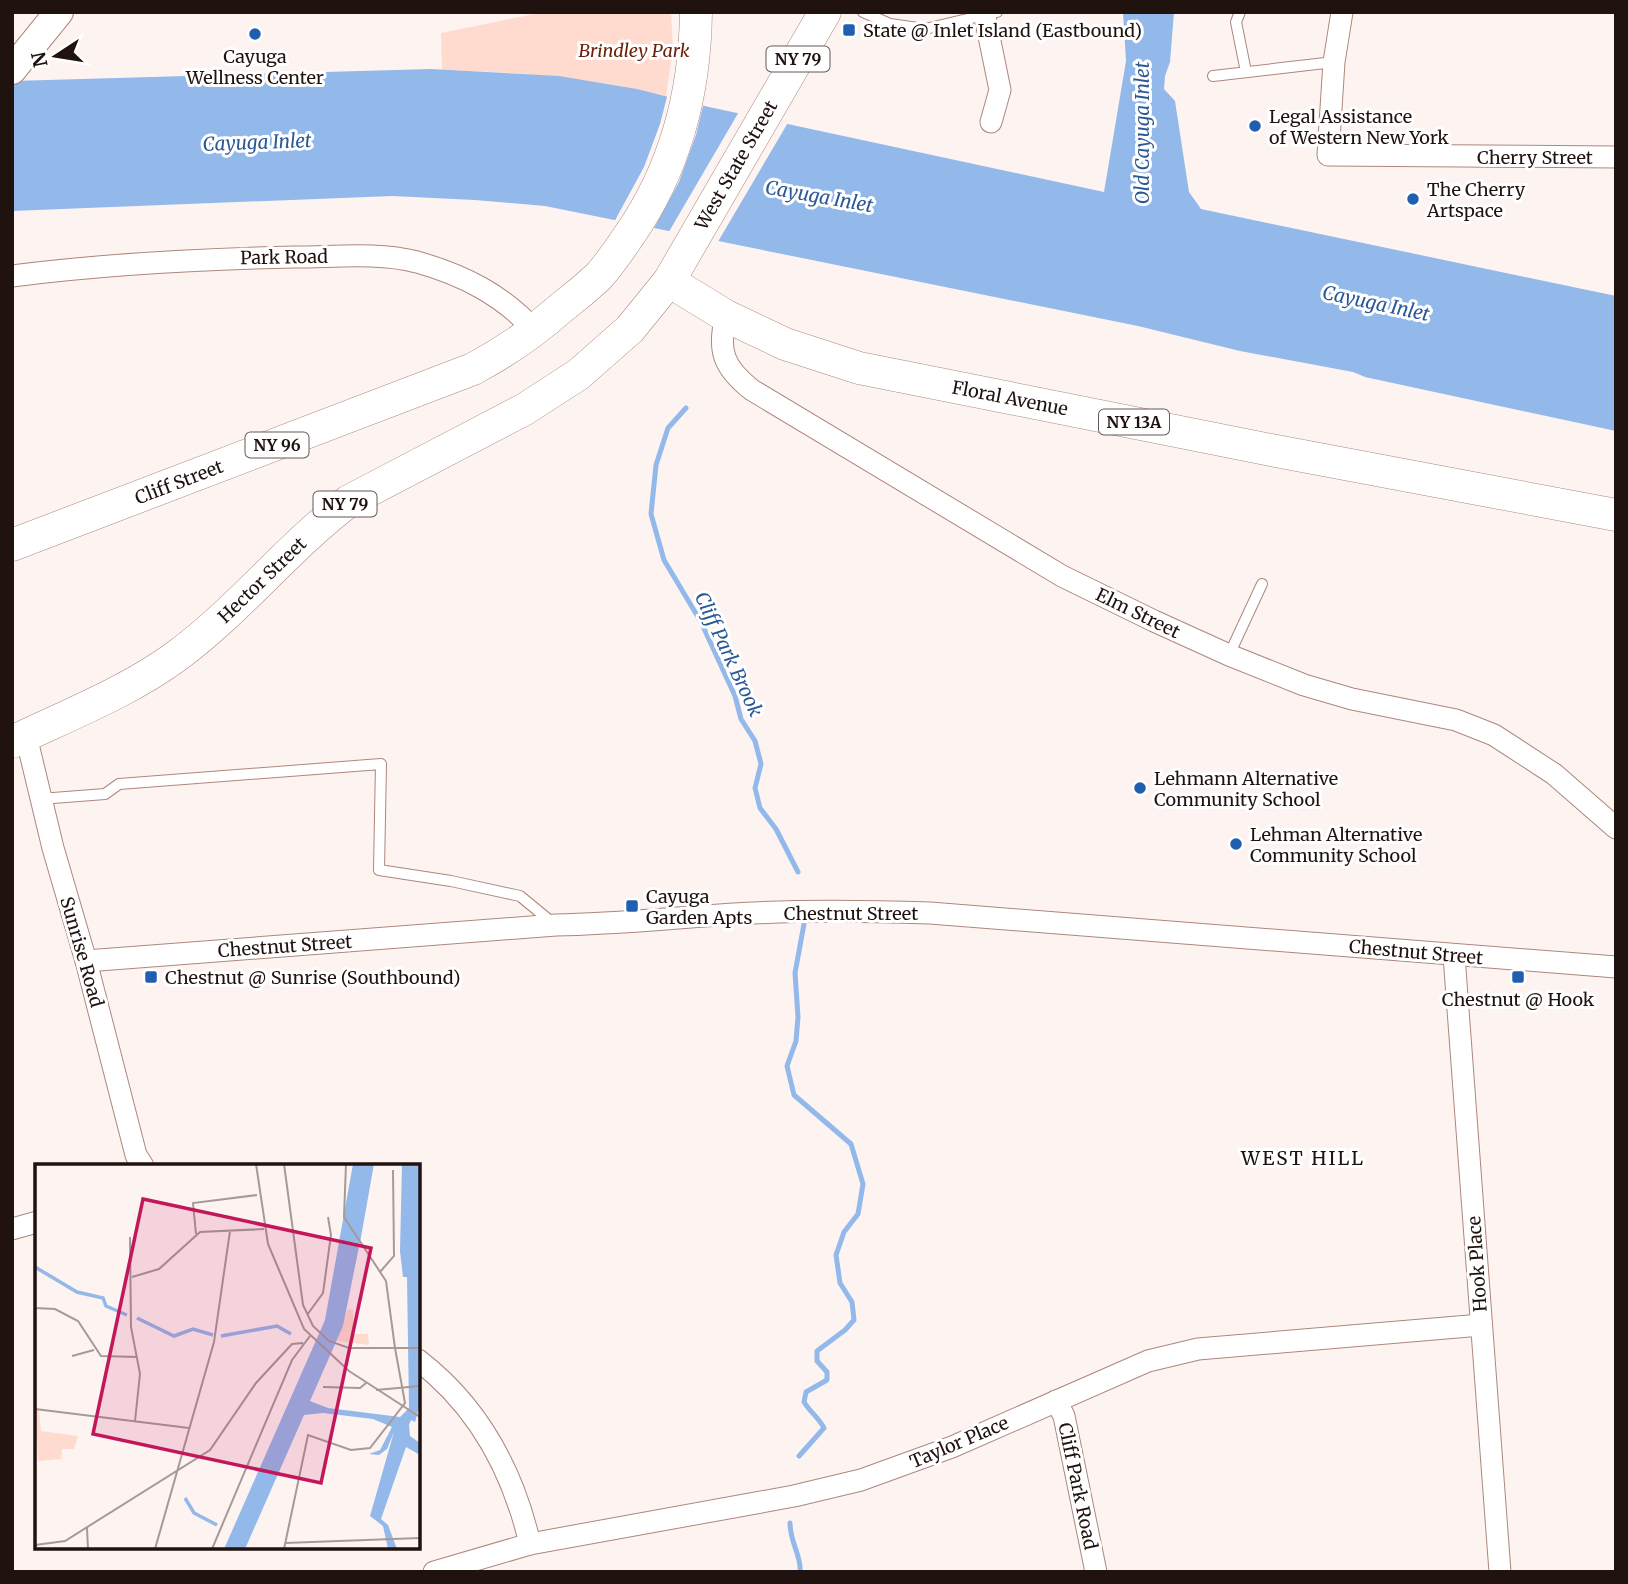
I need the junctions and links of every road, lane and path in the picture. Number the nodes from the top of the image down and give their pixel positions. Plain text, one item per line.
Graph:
1 (60, 12) edge
2 (696, 12) edge
3 (825, 12) edge
4 (863, 12) edge
5 (1240, 12) edge
6 (1342, 12) edge
7 (988, 13) edge
8 (1334, 62) junction
9 (18, 63) edge
10 (1246, 72) junction
11 (1213, 76) dead end
12 (991, 122) dead end
13 (1616, 158) edge
14 (12, 276) edge
15 (669, 281) junction
16 (726, 316) junction
17 (535, 331) junction
18 (1616, 515) edge
19 (12, 545) edge
20 (1262, 584) dead end
21 (1229, 655) junction
22 (19, 739) edge
23 (40, 799) junction
24 (1616, 828) edge
25 (556, 925) junction
26 (1454, 956) junction
27 (86, 961) junction
28 (1616, 967) edge
29 (142, 1164) edge
30 (35, 1223) edge
31 (12, 1229) edge
32 (1481, 1325) junction
33 (420, 1362) edge
34 (1056, 1401) junction
35 (530, 1544) junction
36 (434, 1572) edge
37 (1096, 1572) edge
38 (1500, 1572) edge

1 - 9 main road
2 - 17 main road, NY 96
3 - 15 main road, West State Street / NY 79
4 - 7 lane
5 - 10 lane
6 - 8 street
7 - 12 street
8 - 10 lane
8 - 13 street, Cherry Street
10 - 11 lane
14 - 17 street, Park Road
15 - 16 main road, Floral Avenue / NY 13A
15 - 22 main road, Hector Street / NY 79
16 - 18 main road, Floral Avenue / NY 13A
16 - 21 street, Elm Street
17 - 19 main road, Cliff Street / NY 96
20 - 21 lane
21 - 24 street, Elm Street
22 - 23 street, Sunrise Road
23 - 25 lane
23 - 27 street, Sunrise Road
25 - 26 street, Chestnut Street
25 - 27 street, Chestnut Street
26 - 28 street, Chestnut Street
26 - 32 street, Hook Place
27 - 29 street, Sunrise Road
30 - 31 street
32 - 34 street, Taylor Place
32 - 38 street, Hook Place
33 - 35 street
34 - 35 street, Taylor Place
34 - 37 street, Cliff Park Road
35 - 36 street, Taylor Place

